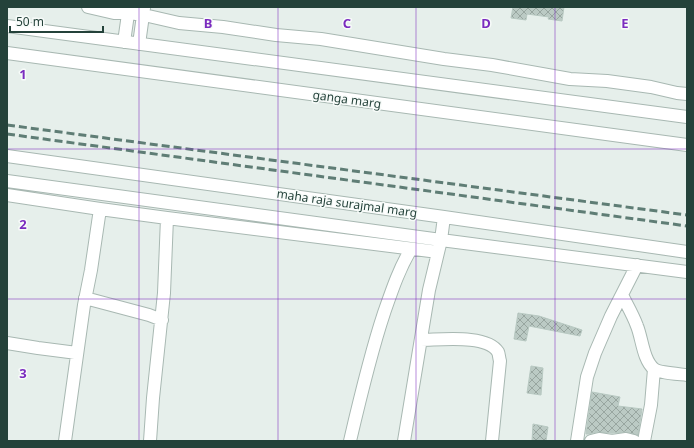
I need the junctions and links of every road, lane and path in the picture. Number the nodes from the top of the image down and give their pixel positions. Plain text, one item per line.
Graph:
1 (88, 7) edge
2 (129, 10) edge
3 (144, 11) edge
4 (7, 26) edge
5 (124, 42) junction
6 (139, 44) junction
7 (7, 53) edge
8 (687, 94) edge
9 (687, 117) edge
10 (687, 145) edge
11 (7, 156) edge
12 (7, 181) edge
13 (7, 195) edge
14 (100, 209) junction
15 (444, 217) junction
16 (167, 218) junction
17 (441, 240) junction
18 (411, 248) junction
19 (438, 252) junction
20 (687, 252) edge
21 (637, 265) junction
22 (687, 272) edge
23 (622, 295) junction
24 (85, 298) junction
25 (162, 320) junction
26 (421, 340) junction
27 (7, 343) edge
28 (77, 353) junction
29 (654, 369) junction
30 (687, 375) edge
31 (65, 441) edge
32 (150, 441) edge
33 (350, 441) edge
34 (404, 441) edge
35 (492, 441) edge
36 (577, 441) edge
37 (591, 441) edge
38 (634, 441) edge
39 (644, 441) edge

1 - 2 street
2 - 3 street
2 - 5 street
3 - 6 street
3 - 8 street
4 - 5 street
5 - 6 street
6 - 9 street
7 - 10 street, ganga marg
11 - 15 street, maha raja surajmal marg
12 - 17 street, maha raja surajmal marg
13 - 14 street
14 - 16 street
14 - 24 street
15 - 17 street
15 - 20 street, maha raja surajmal marg
16 - 18 street
16 - 25 street
17 - 19 street
17 - 21 street, maha raja surajmal marg
18 - 19 street
18 - 33 street
19 - 26 street
21 - 22 street, maha raja surajmal marg
21 - 23 street
23 - 29 street
23 - 36 street
24 - 25 street
24 - 28 street
25 - 32 street
26 - 34 street
26 - 35 street
27 - 28 street
28 - 31 street
29 - 30 street
29 - 39 street
37 - 38 street

